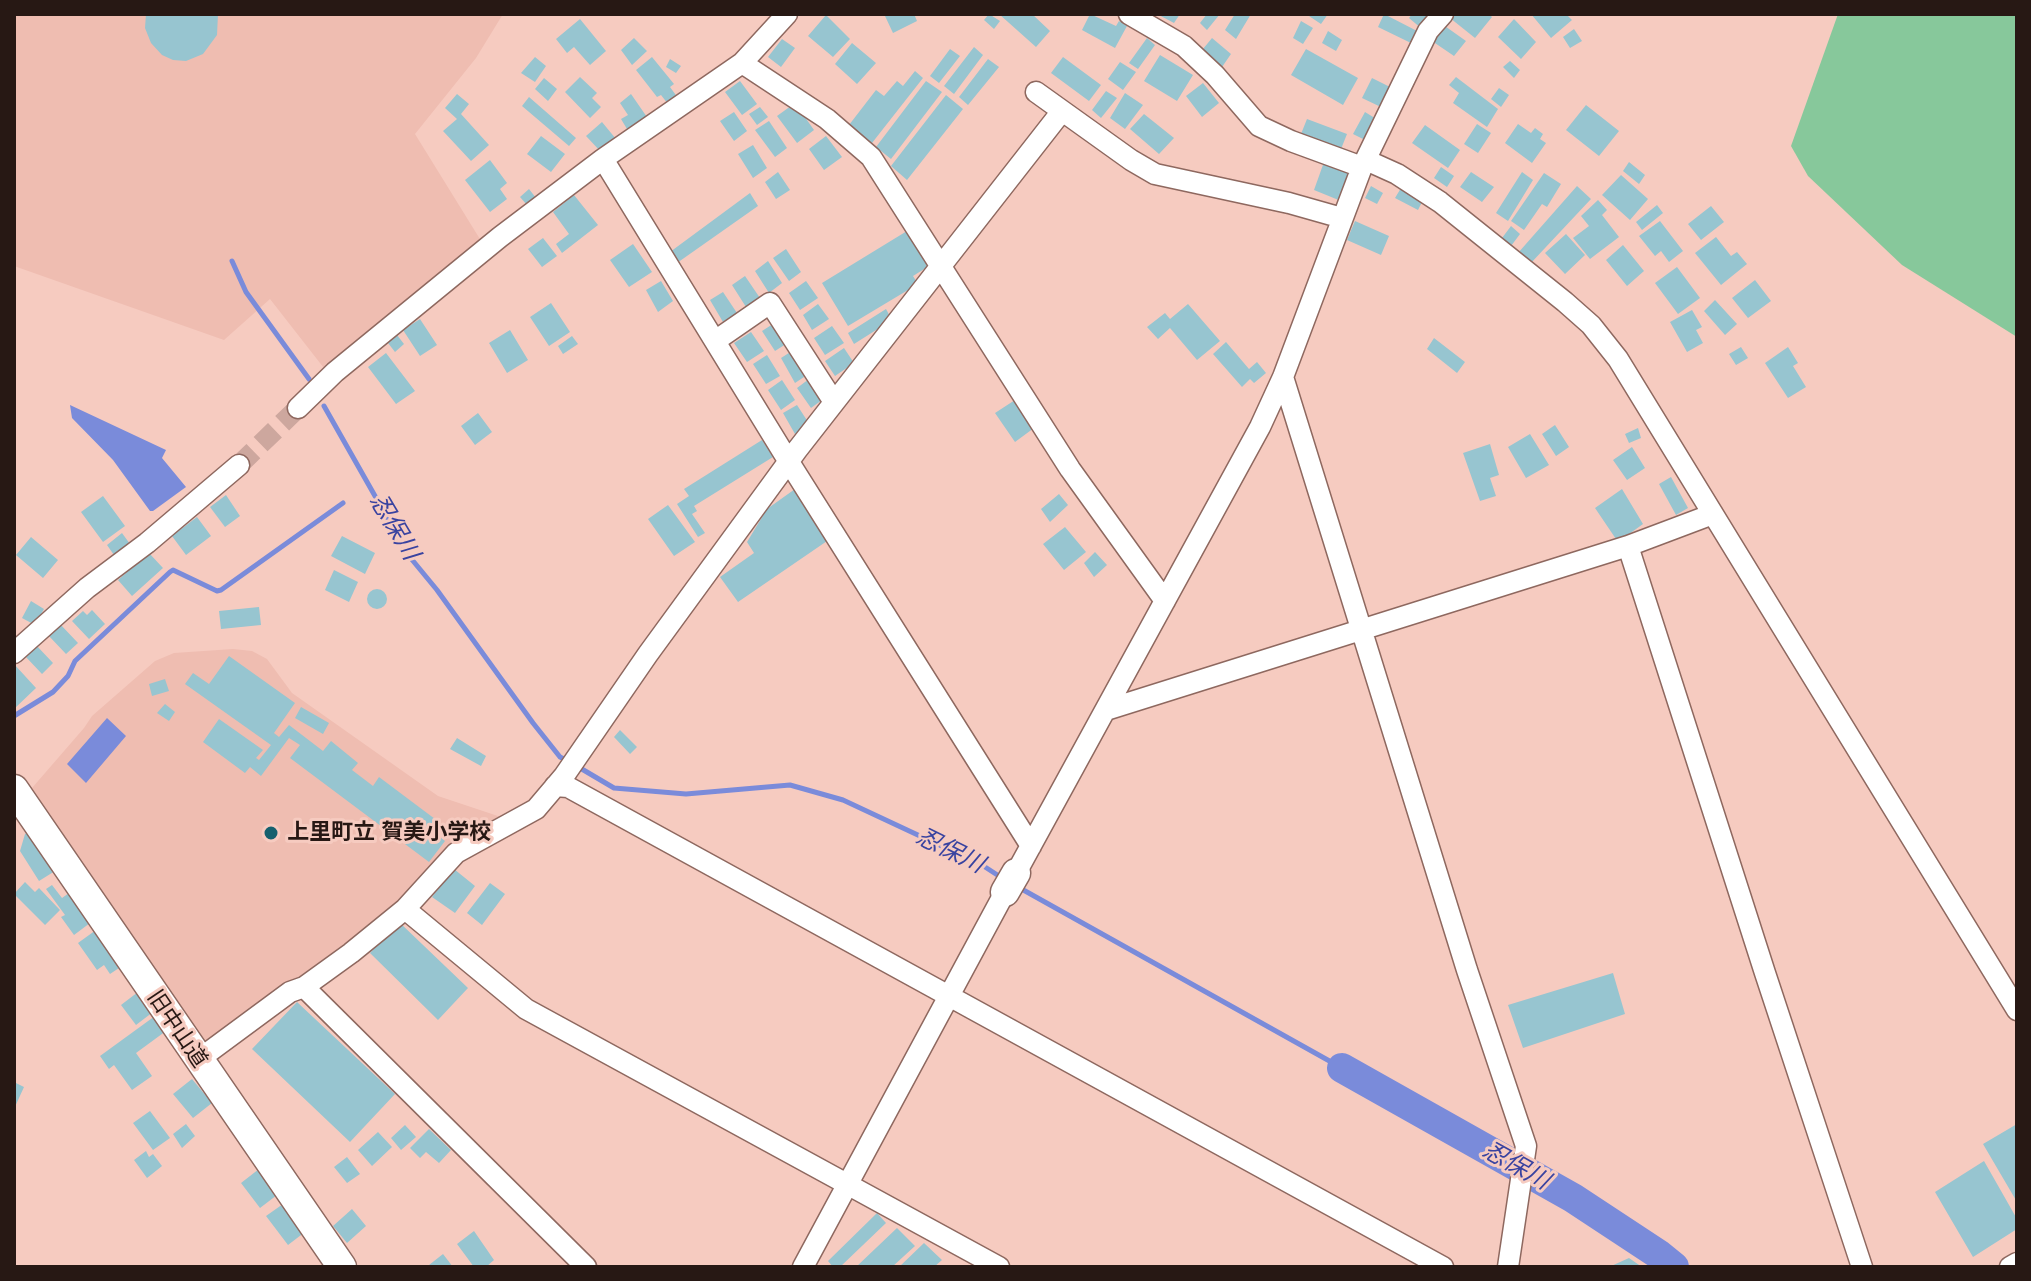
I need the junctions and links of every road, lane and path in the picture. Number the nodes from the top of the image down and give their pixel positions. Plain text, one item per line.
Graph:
1 (787, 14) edge
2 (1129, 14) edge
3 (1443, 14) edge
4 (742, 63) junction
5 (1036, 92) dead end
6 (1062, 111) junction
7 (603, 159) junction
8 (1364, 163) junction
9 (1342, 218) junction
10 (941, 264) junction
11 (715, 341) junction
12 (1283, 377) junction
13 (834, 402) junction
14 (298, 408) tunnel mouth
15 (789, 462) junction
16 (239, 465) tunnel mouth
17 (1713, 514) junction
18 (1628, 546) junction
19 (1165, 601) junction
20 (1361, 630) junction
21 (14, 653) edge
22 (1106, 710) junction
23 (561, 779) junction
24 (14, 789) edge
25 (1031, 846) junction
26 (405, 909) junction
27 (304, 987) junction
28 (949, 997) junction
29 (2017, 1010) edge
30 (198, 1060) junction
31 (847, 1184) junction
32 (811, 1263) edge
33 (2017, 1263) edge
34 (342, 1267) edge
35 (586, 1267) edge
36 (999, 1267) edge
37 (1443, 1267) edge
38 (1508, 1267) edge
39 (1862, 1267) edge
40 (2010, 1267) edge

1 - 4 street
2 - 8 street
3 - 8 street
4 - 7 street
4 - 10 street
5 - 6 street
6 - 9 street
6 - 10 street
7 - 11 street
7 - 14 street
8 - 9 street
8 - 17 street
9 - 12 street
10 - 13 street
10 - 19 street
11 - 13 street
11 - 15 street
12 - 19 street
12 - 20 street
13 - 15 street
15 - 23 street
15 - 25 street
16 - 21 street
17 - 18 street
17 - 29 street
18 - 20 street
18 - 39 street
19 - 22 street
20 - 22 street
20 - 38 street
22 - 25 street
23 - 26 street
23 - 28 street
24 - 30 main road, 旧中山道
25 - 28 street
26 - 27 street
26 - 31 street
27 - 30 street
27 - 35 street
28 - 31 street
28 - 37 street
30 - 34 main road, 旧中山道
31 - 32 street
31 - 36 street
33 - 40 street

